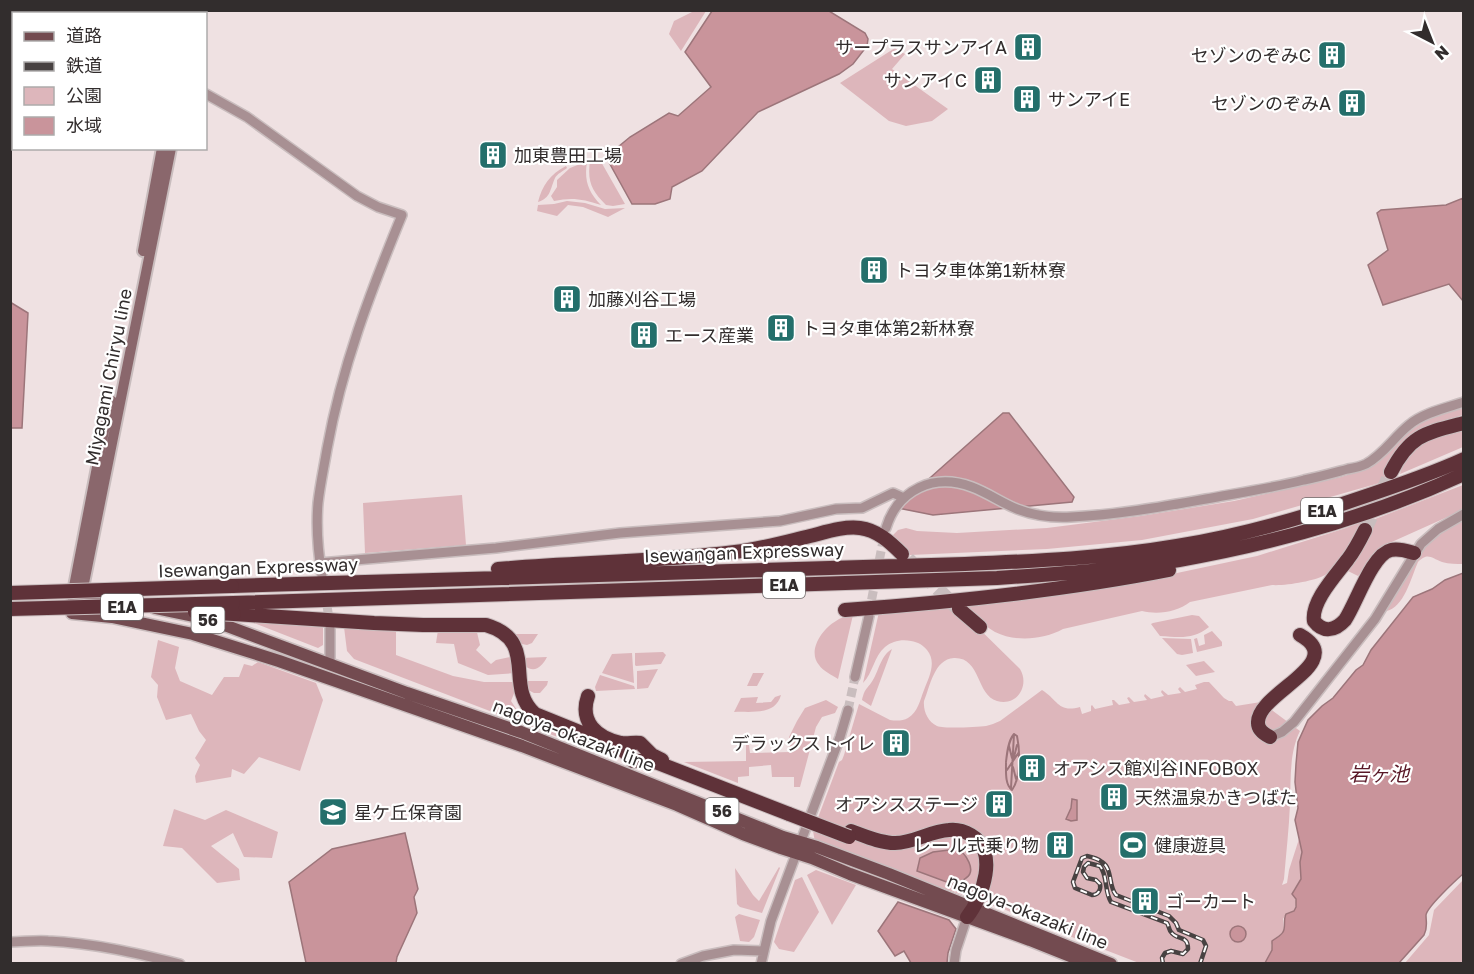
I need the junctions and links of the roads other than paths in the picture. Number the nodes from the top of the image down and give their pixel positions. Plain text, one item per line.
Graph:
1 (207, 95) edge
2 (162, 150) edge
3 (171, 150) edge
4 (1464, 402) edge
5 (1464, 423) edge
6 (1464, 459) edge
7 (1391, 472) tunnel mouth
8 (1464, 474) edge
9 (904, 498) junction
10 (1464, 514) edge
11 (1330, 524) junction
12 (886, 528) tunnel mouth
13 (1365, 530) tunnel mouth
14 (1414, 553) junction
15 (902, 554) tunnel mouth
16 (320, 563) junction
17 (322, 576) tunnel mouth
18 (370, 581) junction
19 (10, 593) edge
20 (76, 596) junction
21 (10, 598) edge
22 (10, 609) edge
23 (234, 609) junction
24 (959, 609) tunnel mouth
25 (845, 610) dead end
26 (75, 613) junction
27 (10, 614) edge
28 (869, 616) tunnel mouth
29 (980, 627) dead end
30 (330, 628) tunnel mouth
31 (1301, 640) dead end
32 (330, 665) junction
33 (855, 677) tunnel mouth
34 (588, 696) dead end
35 (848, 710) tunnel mouth
36 (1270, 736) joint
37 (790, 811) junction
38 (801, 841) junction
39 (796, 854) junction
40 (969, 910) junction
41 (10, 942) edge
42 (764, 951) junction
43 (180, 963) edge
44 (681, 963) edge
45 (761, 963) edge
46 (954, 963) edge
47 (1090, 963) edge
48 (1111, 963) edge

1 - 16 street
2 - 20 main road, Miyagami Chiryu line
3 - 20 main road, Miyagami Chiryu line
4 - 9 street
5 - 7 highway
6 - 18 highway, Isewangan Expressway / E1A
8 - 11 highway, Isewangan Expressway / E1A
9 - 12 street
9 - 16 street
10 - 14 street
11 - 23 highway, Isewangan Expressway / E1A
11 - 25 highway
13 - 14 highway
14 - 36 street
15 - 18 highway
16 - 17 street
18 - 19 highway, Isewangan Expressway / E1A, bridge
20 - 21 main road, nagoya-okazaki line / 56
20 - 26 main road
20 - 32 main road, nagoya-okazaki line / 56
22 - 23 highway, Isewangan Expressway / E1A, bridge
23 - 37 highway
24 - 29 highway
26 - 27 main road, nagoya-okazaki line / 56
26 - 39 main road, nagoya-okazaki line / 56
28 - 33 street
30 - 32 street
31 - 36 highway
32 - 38 main road, nagoya-okazaki line / 56
34 - 37 highway
35 - 38 street
37 - 40 highway, bridge
38 - 39 street
38 - 40 main road, nagoya-okazaki line / 56
39 - 40 main road, nagoya-okazaki line / 56
39 - 42 street
40 - 46 street
40 - 47 main road, nagoya-okazaki line / 56
40 - 48 main road, nagoya-okazaki line / 56
41 - 43 street
42 - 44 street
42 - 45 street

